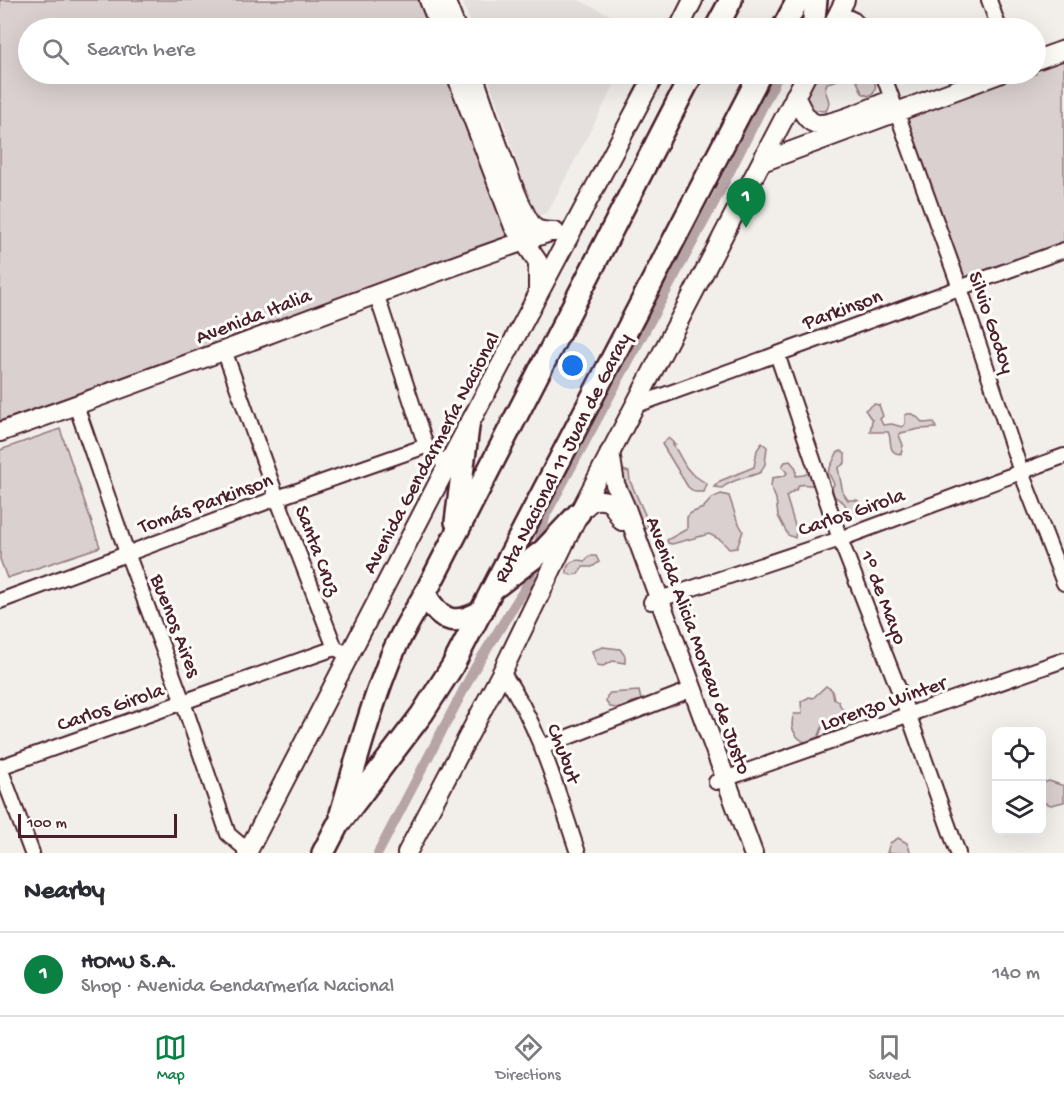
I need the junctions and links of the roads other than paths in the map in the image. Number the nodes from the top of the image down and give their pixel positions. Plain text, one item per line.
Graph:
1 (429, 0) edge
2 (445, 0) edge
3 (693, 0) edge
4 (731, 0) edge
5 (798, 0) edge
6 (816, 0) edge
7 (989, 0) edge
8 (436, 18) edge
9 (452, 18) edge
10 (684, 18) edge
11 (719, 18) edge
12 (788, 18) edge
13 (814, 18) edge
14 (995, 18) edge
15 (1064, 38) edge
16 (1046, 44) edge
17 (1064, 50) edge
18 (1046, 56) edge
19 (460, 84) edge
20 (476, 84) edge
21 (650, 84) edge
22 (687, 84) edge
23 (755, 84) edge
24 (802, 84) edge
25 (887, 84) edge
26 (941, 84) edge
27 (965, 84) edge
28 (795, 96) junction
29 (895, 105) junction
30 (762, 162) junction
31 (574, 226) junction
32 (550, 232) junction
33 (522, 242) junction
34 (1064, 250) edge
35 (960, 288) junction
36 (376, 293) junction
37 (538, 294) junction
38 (224, 350) junction
39 (777, 354) junction
40 (76, 405) junction
41 (634, 406) junction
42 (468, 428) junction
43 (0, 432) edge
44 (426, 447) junction
45 (610, 452) junction
46 (1064, 456) edge
47 (447, 466) junction
48 (1022, 472) junction
49 (277, 498) junction
50 (579, 513) junction
51 (454, 535) junction
52 (840, 539) junction
53 (127, 553) junction
54 (1064, 583) edge
55 (492, 590) junction
56 (425, 594) junction
57 (655, 600) junction
58 (0, 601) edge
59 (482, 611) junction
60 (342, 652) junction
61 (1064, 660) edge
62 (502, 672) junction
63 (688, 691) junction
64 (183, 702) junction
65 (909, 716) junction
66 (542, 747) junction
67 (0, 768) edge
68 (720, 780) junction
69 (337, 826) junction
70 (248, 852) edge
71 (747, 852) edge
72 (32, 853) edge
73 (323, 853) edge
74 (406, 853) edge
75 (578, 853) edge
76 (958, 853) edge

1 - 8 main road
2 - 9 main road
3 - 10 main road
4 - 11 highway
5 - 12 highway
6 - 13 highway
7 - 14 street
15 - 16 main road
17 - 18 main road
19 - 33 main road
20 - 32 main road
21 - 31 main road, Avenida Gendarmería Nacional
22 - 51 highway, Ruta Nacional 11 Juan de Garay
23 - 55 highway, Ruta Nacional 11 Juan de Garay
24 - 28 main road
25 - 29 street, Silvio Godoy
26 - 29 main road
27 - 29 main road
28 - 29 main road
28 - 30 main road
29 - 30 main road
29 - 35 street, Silvio Godoy
30 - 41 main road
31 - 32 main road, Avenida Italia
31 - 37 main road, Avenida Gendarmería Nacional
32 - 33 main road, Avenida Italia
33 - 36 main road, Avenida Italia
33 - 37 main road
34 - 35 street, Parkinson
35 - 39 street, Parkinson
35 - 48 street, Silvio Godoy
36 - 38 main road, Avenida Italia
36 - 44 street
37 - 42 main road, Avenida Gendarmería Nacional
38 - 40 main road, Avenida Italia
38 - 49 street, Santa Cruz
39 - 41 street, Parkinson
39 - 52 street, 1° de Mayo
40 - 43 main road, Avenida Italia
40 - 53 street, Buenos Aires
41 - 45 main road
42 - 47 main road, Avenida Gendarmería Nacional
42 - 51 highway
44 - 47 street
44 - 49 street, Tomás Parkinson
45 - 50 main road
45 - 57 main road, Avenida Alicia Moreau de Justo
46 - 48 street, Carlos Girola
47 - 60 main road, Avenida Gendarmería Nacional
48 - 52 street, Carlos Girola
48 - 54 street, Silvio Godoy
49 - 53 street, Tomás Parkinson
49 - 60 street, Santa Cruz
50 - 55 highway
50 - 57 main road, Avenida Alicia Moreau de Justo
50 - 62 main road
51 - 56 highway, Ruta Nacional 11 Juan de Garay
52 - 57 street, Carlos Girola
52 - 65 street, 1° de Mayo
53 - 58 street, Tomás Parkinson
53 - 64 street, Buenos Aires
55 - 59 highway, Ruta Nacional 11 Juan de Garay
56 - 59 highway
56 - 69 highway, Ruta Nacional 11 Juan de Garay
57 - 63 main road, Avenida Alicia Moreau de Justo
59 - 69 highway, Ruta Nacional 11 Juan de Garay
60 - 64 street, Carlos Girola
60 - 70 main road, Avenida Gendarmería Nacional
61 - 65 street, Lorenzo Winter
62 - 66 street, Chubut
62 - 74 main road
63 - 66 street
63 - 68 main road, Avenida Alicia Moreau de Justo
64 - 67 street, Carlos Girola
64 - 70 street, Buenos Aires
65 - 68 street, Lorenzo Winter
65 - 76 street, 1° de Mayo
66 - 75 street, Chubut
67 - 72 street
68 - 71 main road, Avenida Alicia Moreau de Justo
69 - 73 highway, Ruta Nacional 11 Juan de Garay

